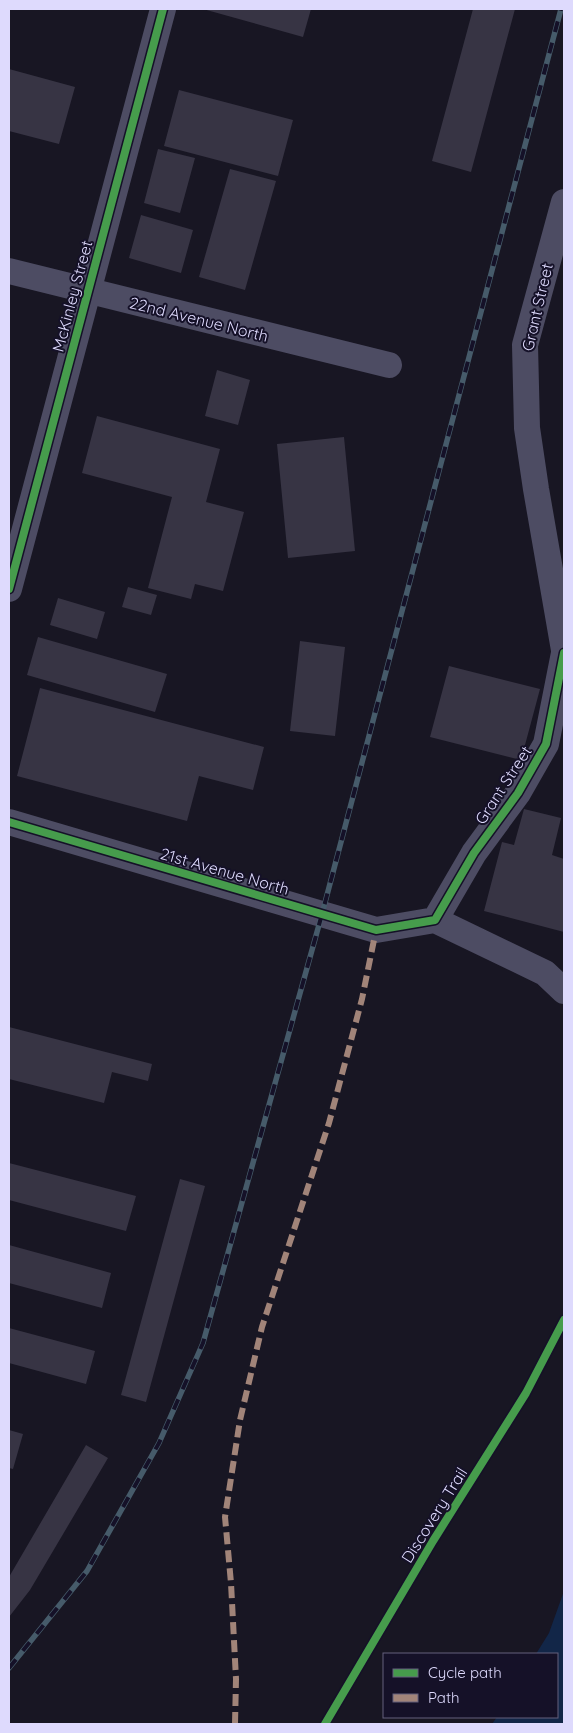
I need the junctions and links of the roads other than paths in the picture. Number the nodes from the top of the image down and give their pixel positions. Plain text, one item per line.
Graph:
1 (163, 9) edge
2 (564, 202) edge
3 (9, 271) edge
4 (87, 291) junction
5 (389, 366) dead end
6 (9, 590) edge
7 (564, 651) edge
8 (9, 822) edge
9 (435, 920) junction
10 (564, 991) edge

1 - 4 street, McKinley Street
2 - 7 street, Grant Street
3 - 4 street, 22nd Avenue North
4 - 5 street, 22nd Avenue North
4 - 6 street, McKinley Street
7 - 9 street, Grant Street
8 - 9 street, 21st Avenue North
9 - 10 street

